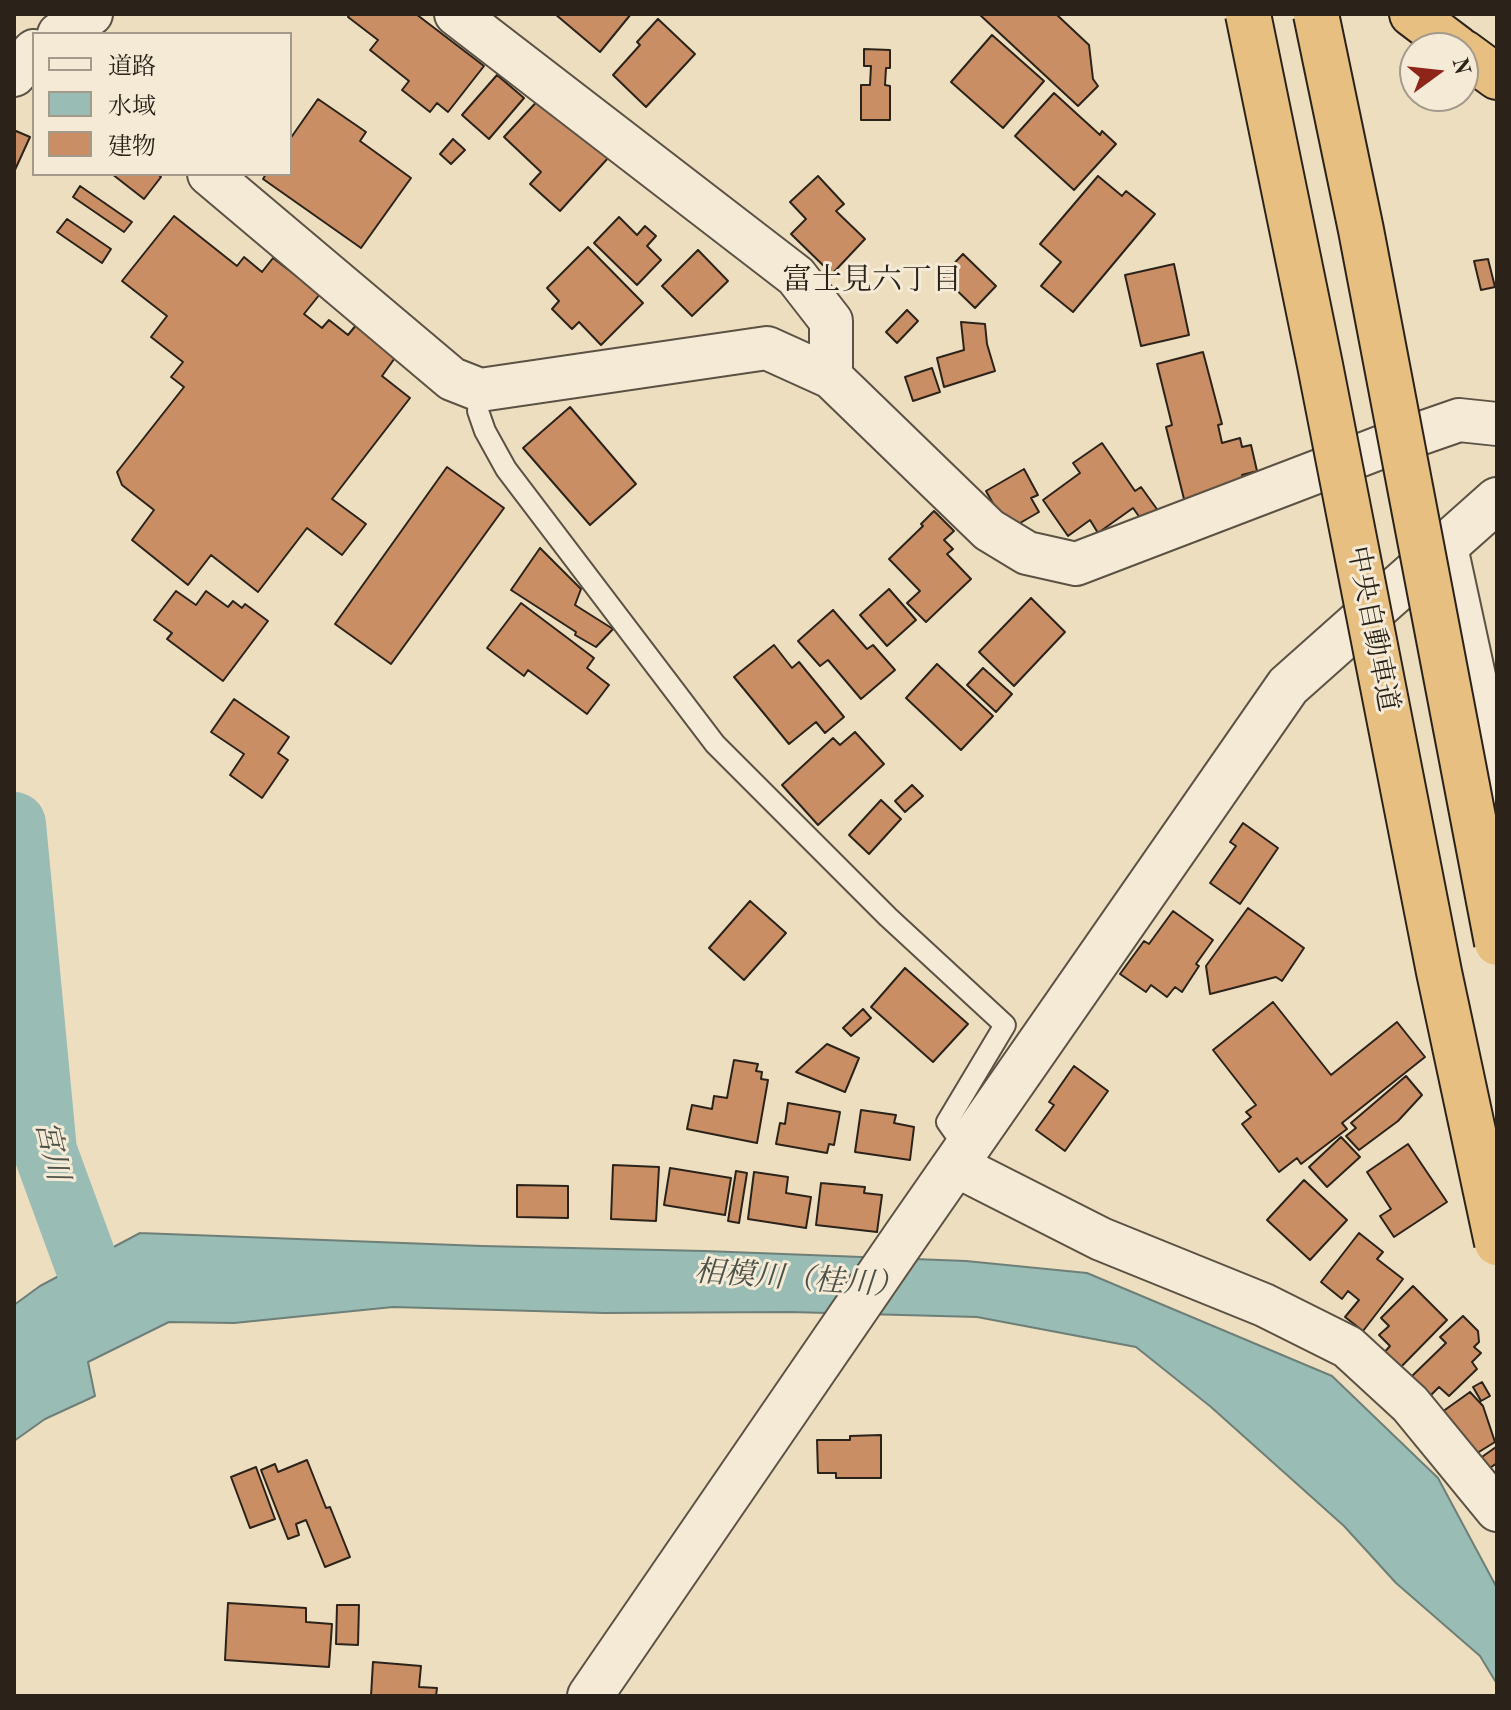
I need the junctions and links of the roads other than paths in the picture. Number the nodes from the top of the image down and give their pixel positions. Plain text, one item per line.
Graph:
1 (91, 14) edge
2 (456, 14) edge
3 (1248, 14) edge
4 (1316, 14) edge
5 (1412, 14) edge
6 (14, 32) edge
7 (62, 32) edge
8 (1436, 32) edge
9 (32, 47) edge
10 (32, 52) edge
11 (1479, 64) edge
12 (14, 75) edge
13 (1497, 77) edge
14 (211, 176) edge
15 (831, 377) junction
16 (480, 390) junction
17 (1497, 424) edge
18 (1497, 500) edge
19 (1446, 547) junction
20 (1497, 782) edge
21 (1497, 943) edge
22 (960, 1157) junction
23 (1497, 1243) edge
24 (1497, 1510) edge
25 (590, 1696) edge

1 - 7 street
2 - 15 street
3 - 23 highway, 中央自動車道, bridge
4 - 21 highway, bridge
5 - 8 highway
6 - 9 street
10 - 12 street
11 - 13 highway
14 - 16 street
15 - 16 street
15 - 17 street
16 - 22 lane
18 - 19 street
19 - 20 street
19 - 22 street
22 - 24 street
22 - 25 street

